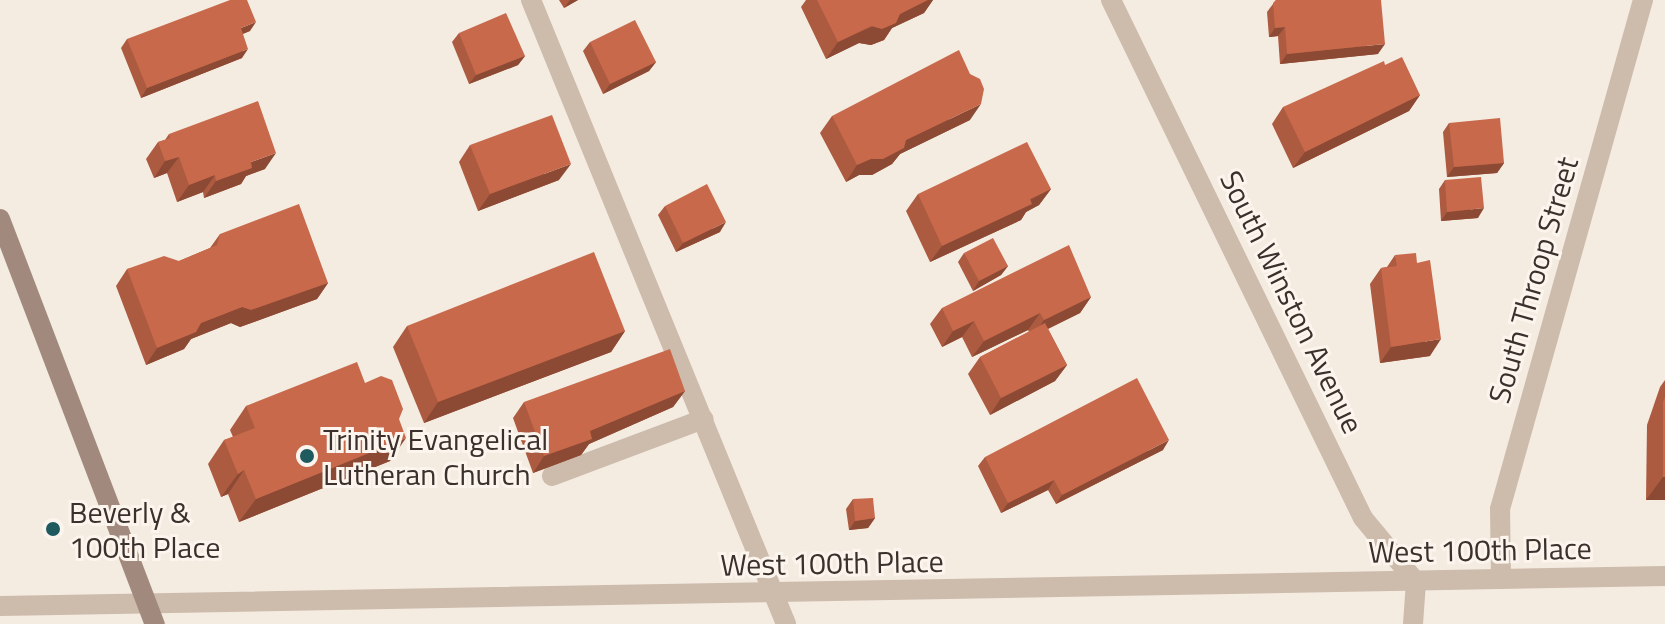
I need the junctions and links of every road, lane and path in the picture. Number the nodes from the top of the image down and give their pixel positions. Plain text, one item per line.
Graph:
1 (531, 0) edge
2 (1111, 0) edge
3 (1643, 0) edge
4 (0, 219) edge
5 (704, 419) junction
6 (552, 476) edge
7 (1665, 576) edge
8 (1501, 579) junction
9 (1416, 582) junction
10 (777, 594) junction
11 (147, 603) junction
12 (0, 606) edge
13 (155, 624) edge
14 (786, 624) edge
15 (1413, 624) edge

1 - 5 street
2 - 9 street, South Winston Avenue
3 - 8 street, South Throop Street
4 - 11 main road
5 - 6 street
5 - 10 street
7 - 8 street, West 100th Place
8 - 9 street, West 100th Place
9 - 10 street, West 100th Place
9 - 15 street
10 - 11 street, West 100th Place
10 - 14 street
11 - 12 street, West 100th Place
11 - 13 main road

